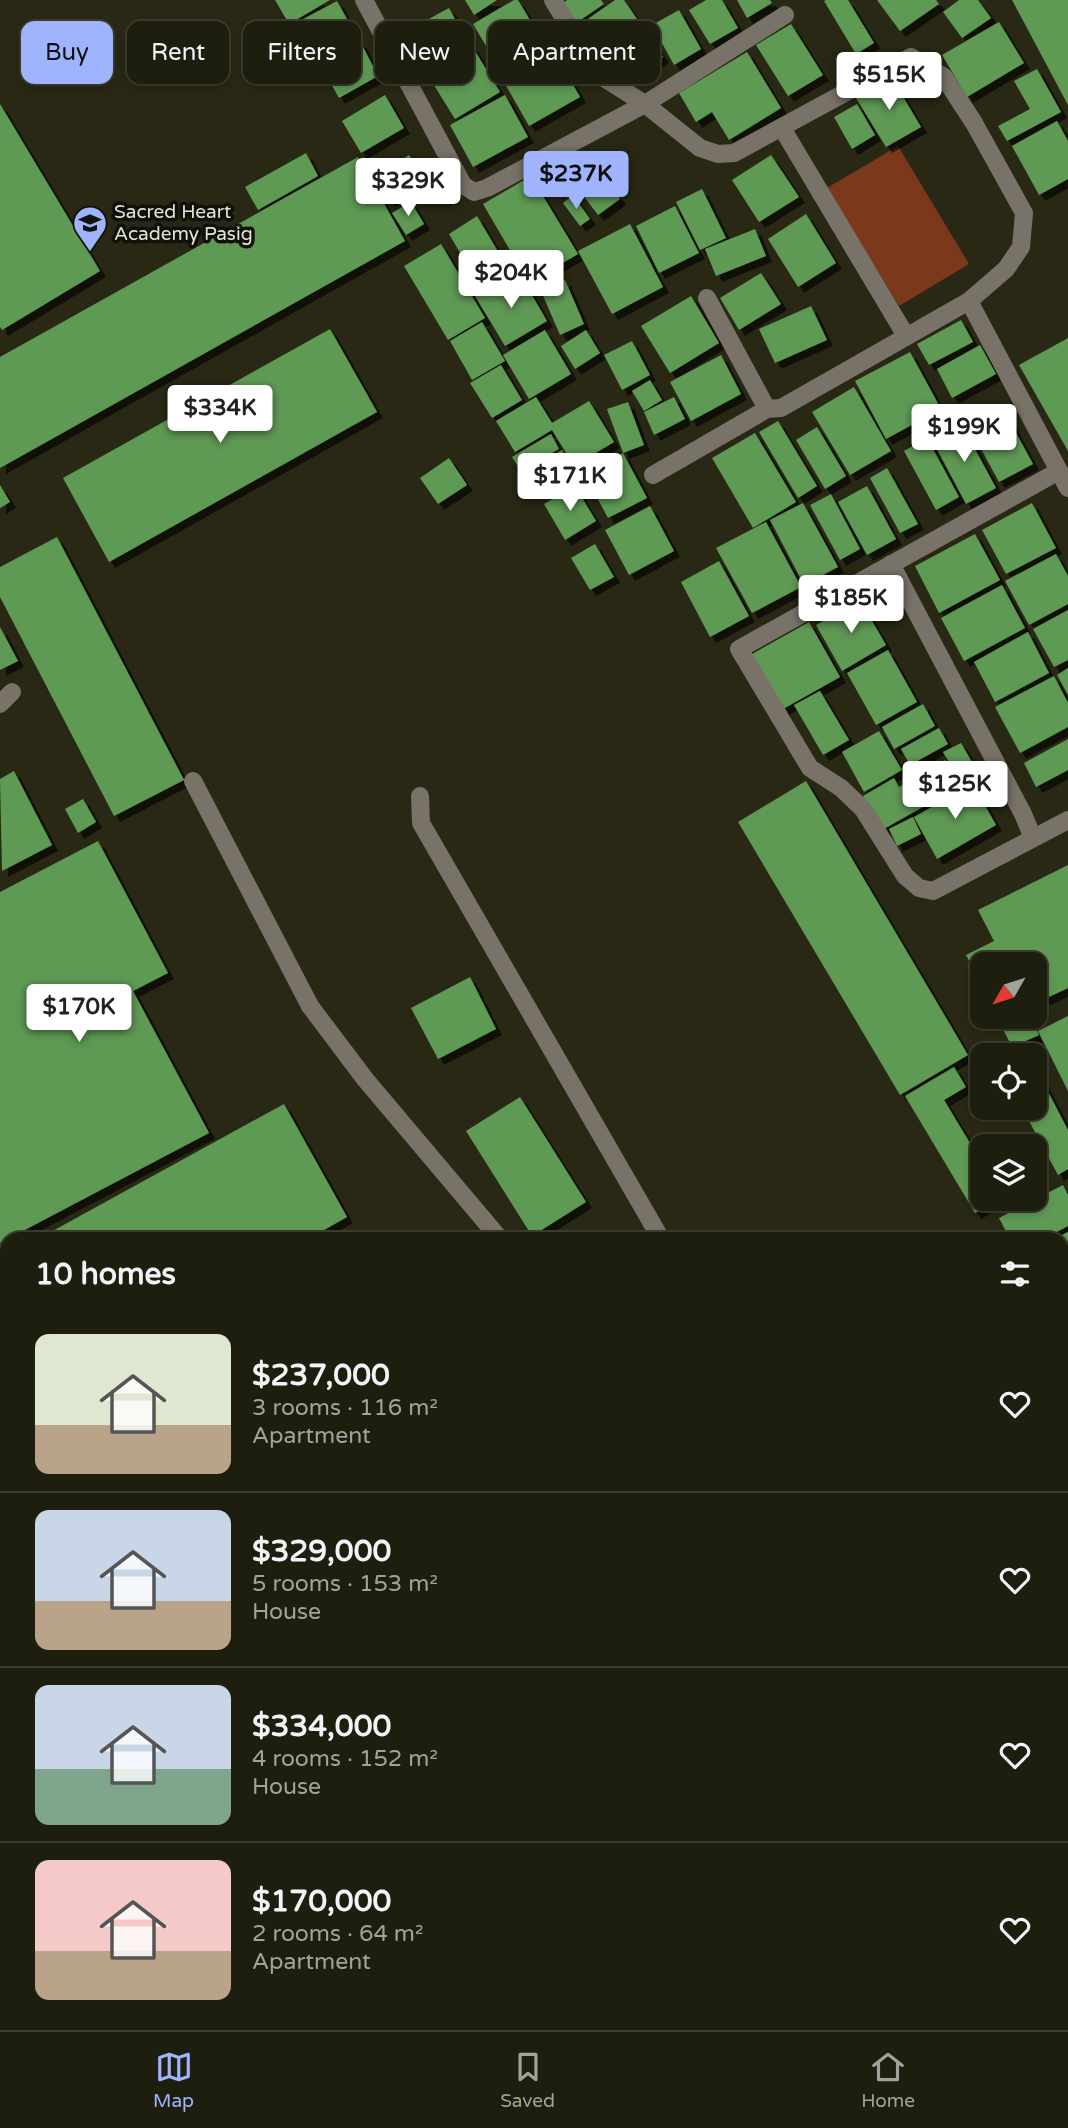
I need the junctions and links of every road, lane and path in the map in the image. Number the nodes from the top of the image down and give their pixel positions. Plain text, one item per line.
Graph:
1 (364, 0) edge
2 (553, 0) edge
3 (785, 15) dead end
4 (645, 104) junction
5 (782, 128) junction
6 (707, 298) dead end
7 (969, 300) junction
8 (906, 336) junction
9 (767, 409) junction
10 (1059, 471) junction
11 (653, 475) dead end
12 (1068, 488) edge
13 (891, 564) junction
14 (192, 781) dead end
15 (420, 796) dead end
16 (1068, 820) edge
17 (1033, 838) junction
18 (494, 1232) edge
19 (657, 1232) edge

1 - 4 street
2 - 4 street
3 - 4 street
4 - 5 street
5 - 7 street
5 - 8 street
6 - 9 street
7 - 8 street
7 - 10 street
8 - 9 street
9 - 11 street
10 - 12 street
10 - 13 street
13 - 17 street
13 - 17 street
14 - 18 street
15 - 19 street
16 - 17 street

